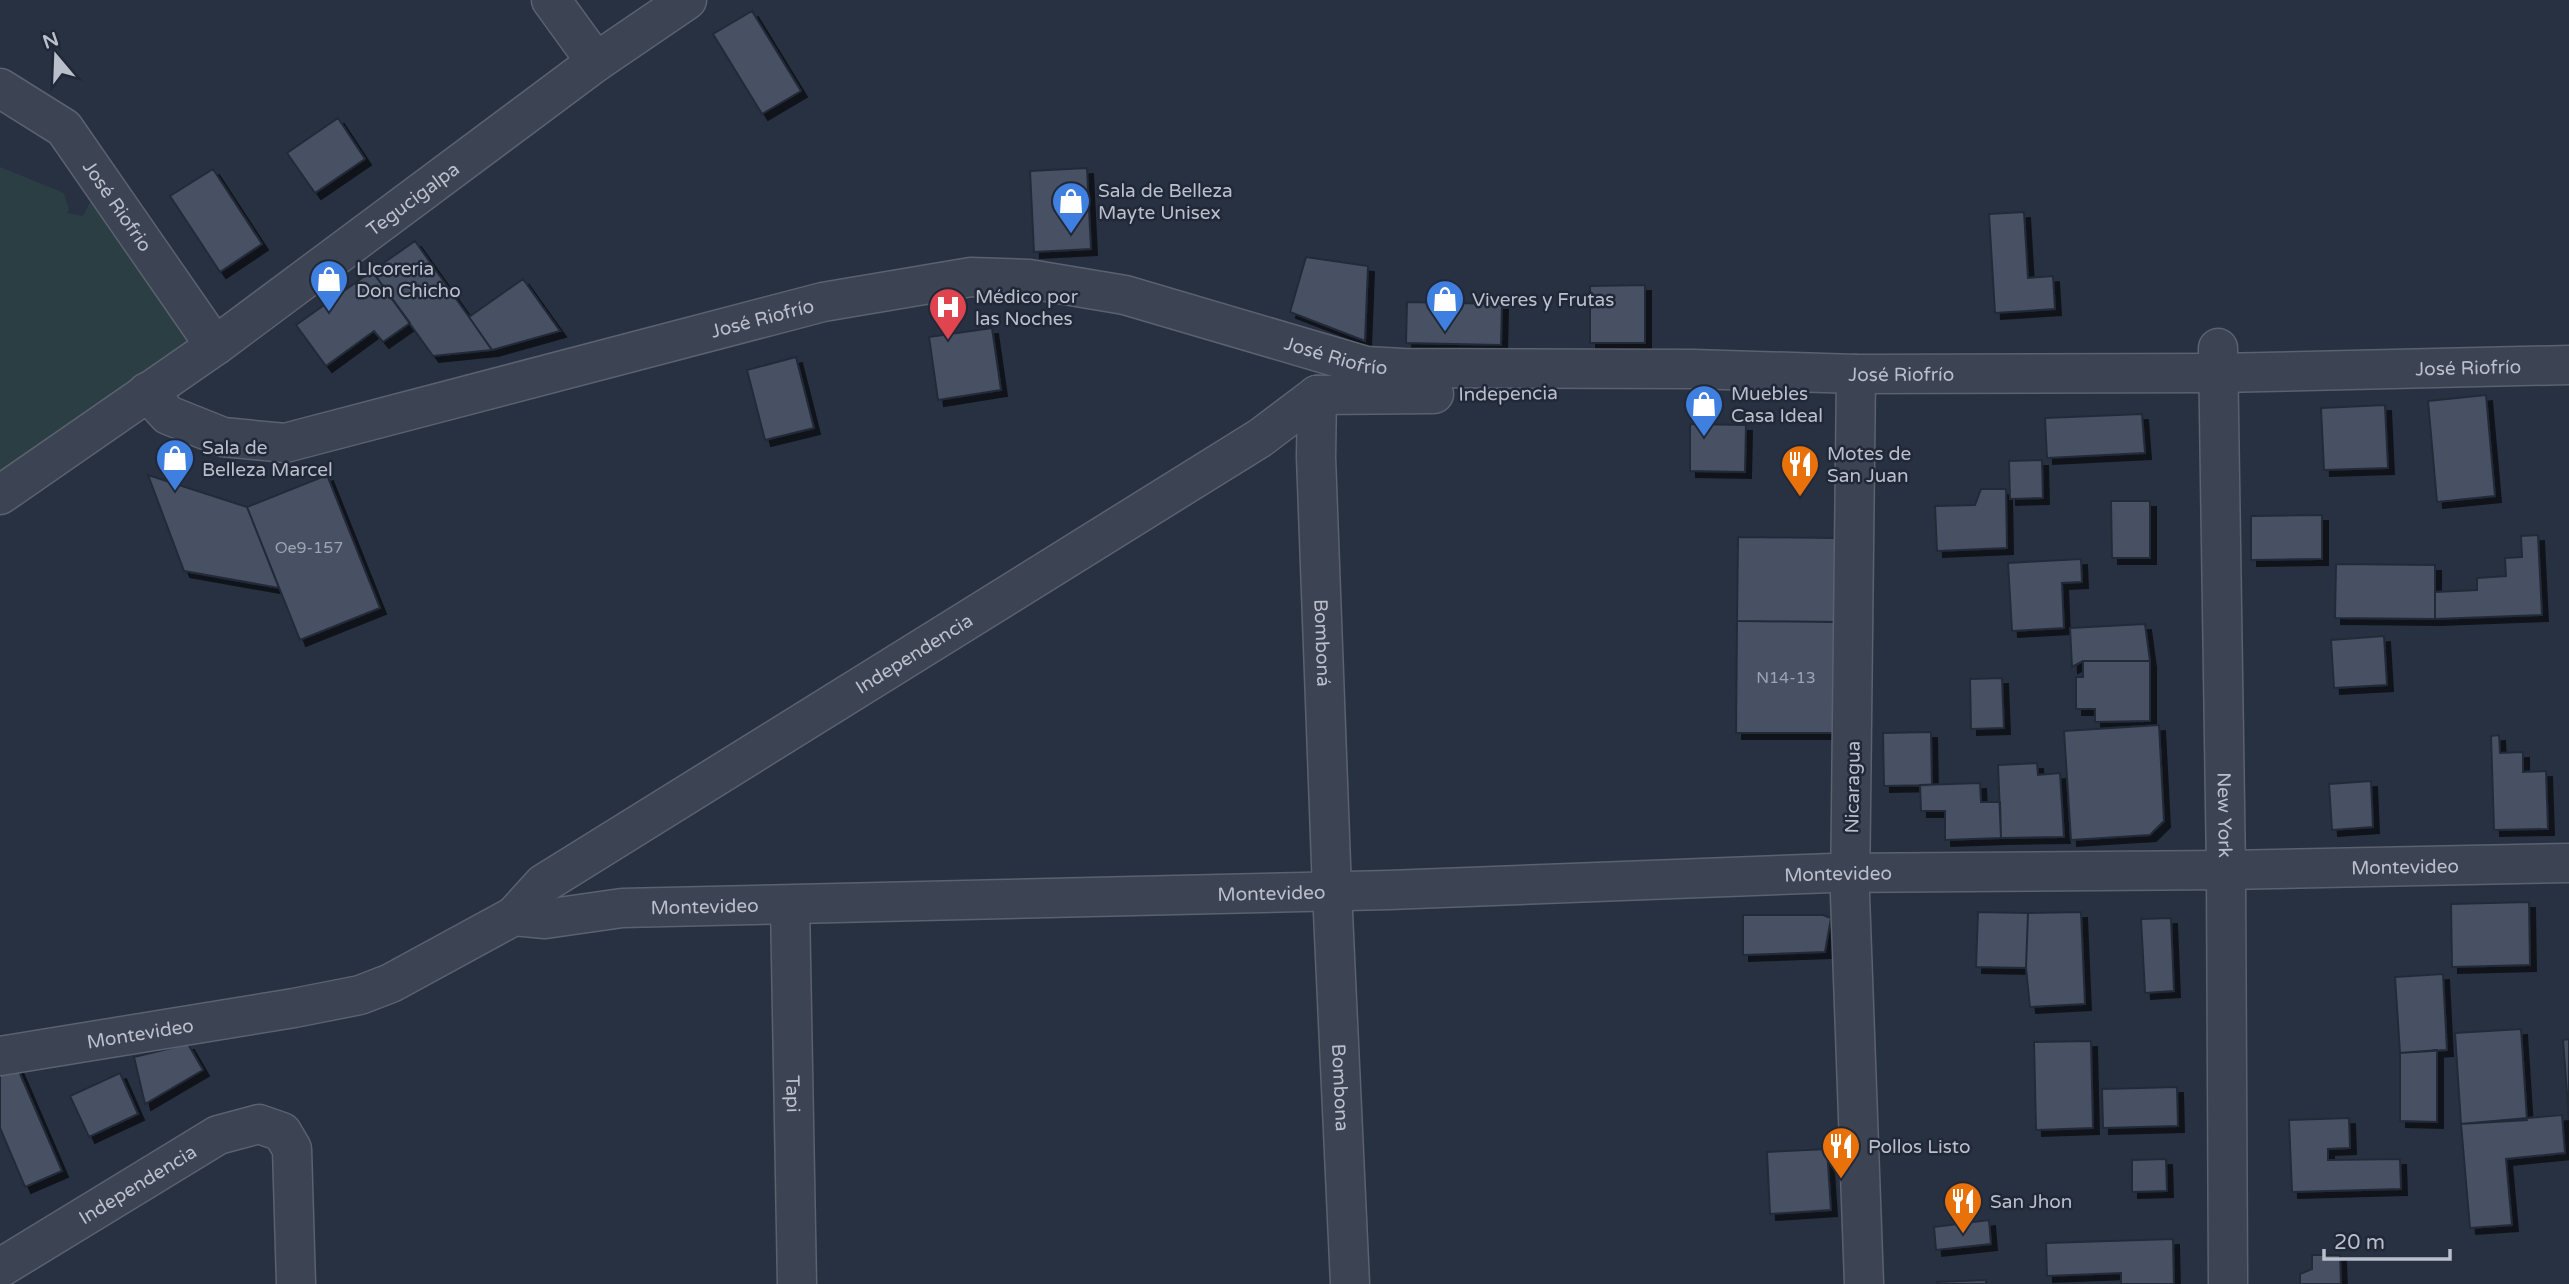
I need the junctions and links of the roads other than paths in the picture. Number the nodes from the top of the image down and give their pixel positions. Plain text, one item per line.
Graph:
1 (551, 0) edge
2 (687, 0) edge
3 (596, 62) junction
4 (0, 88) edge
5 (215, 346) junction
6 (2218, 360) junction
7 (2569, 365) edge
8 (1693, 369) junction
9 (1856, 374) junction
10 (147, 392) junction
11 (1317, 395) junction
12 (0, 495) edge
13 (2569, 863) edge
14 (2226, 870) junction
15 (1851, 873) junction
16 (1332, 891) junction
17 (790, 905) junction
18 (514, 916) junction
19 (0, 1056) edge
20 (0, 1268) edge
21 (296, 1284) edge
22 (797, 1284) edge
23 (1350, 1284) edge
24 (1864, 1284) edge
25 (2228, 1284) edge

1 - 3 street
2 - 3 street, Tegucigalpa
3 - 5 street, Tegucigalpa
4 - 5 street, José Riofrio
5 - 10 street, Tegucigalpa
6 - 7 street, José Riofrío
6 - 9 street, José Riofrío
6 - 14 street, New York
8 - 9 street, José Riofrío
8 - 10 street, José Riofrío
8 - 11 street, Indepencia
9 - 15 street, Nicaragua
10 - 12 street, Tegucigalpa
11 - 16 street, Bomboná
11 - 18 street, Independencia
13 - 14 street, Montevideo
14 - 15 street, Montevideo
14 - 25 street, New York
15 - 16 street, Montevideo
15 - 24 street, Nicaragua
16 - 17 street, Montevideo
16 - 23 street, Bombona
17 - 18 street, Montevideo
17 - 22 street, Tapi
18 - 19 street, Montevideo
20 - 21 street, Independencia

